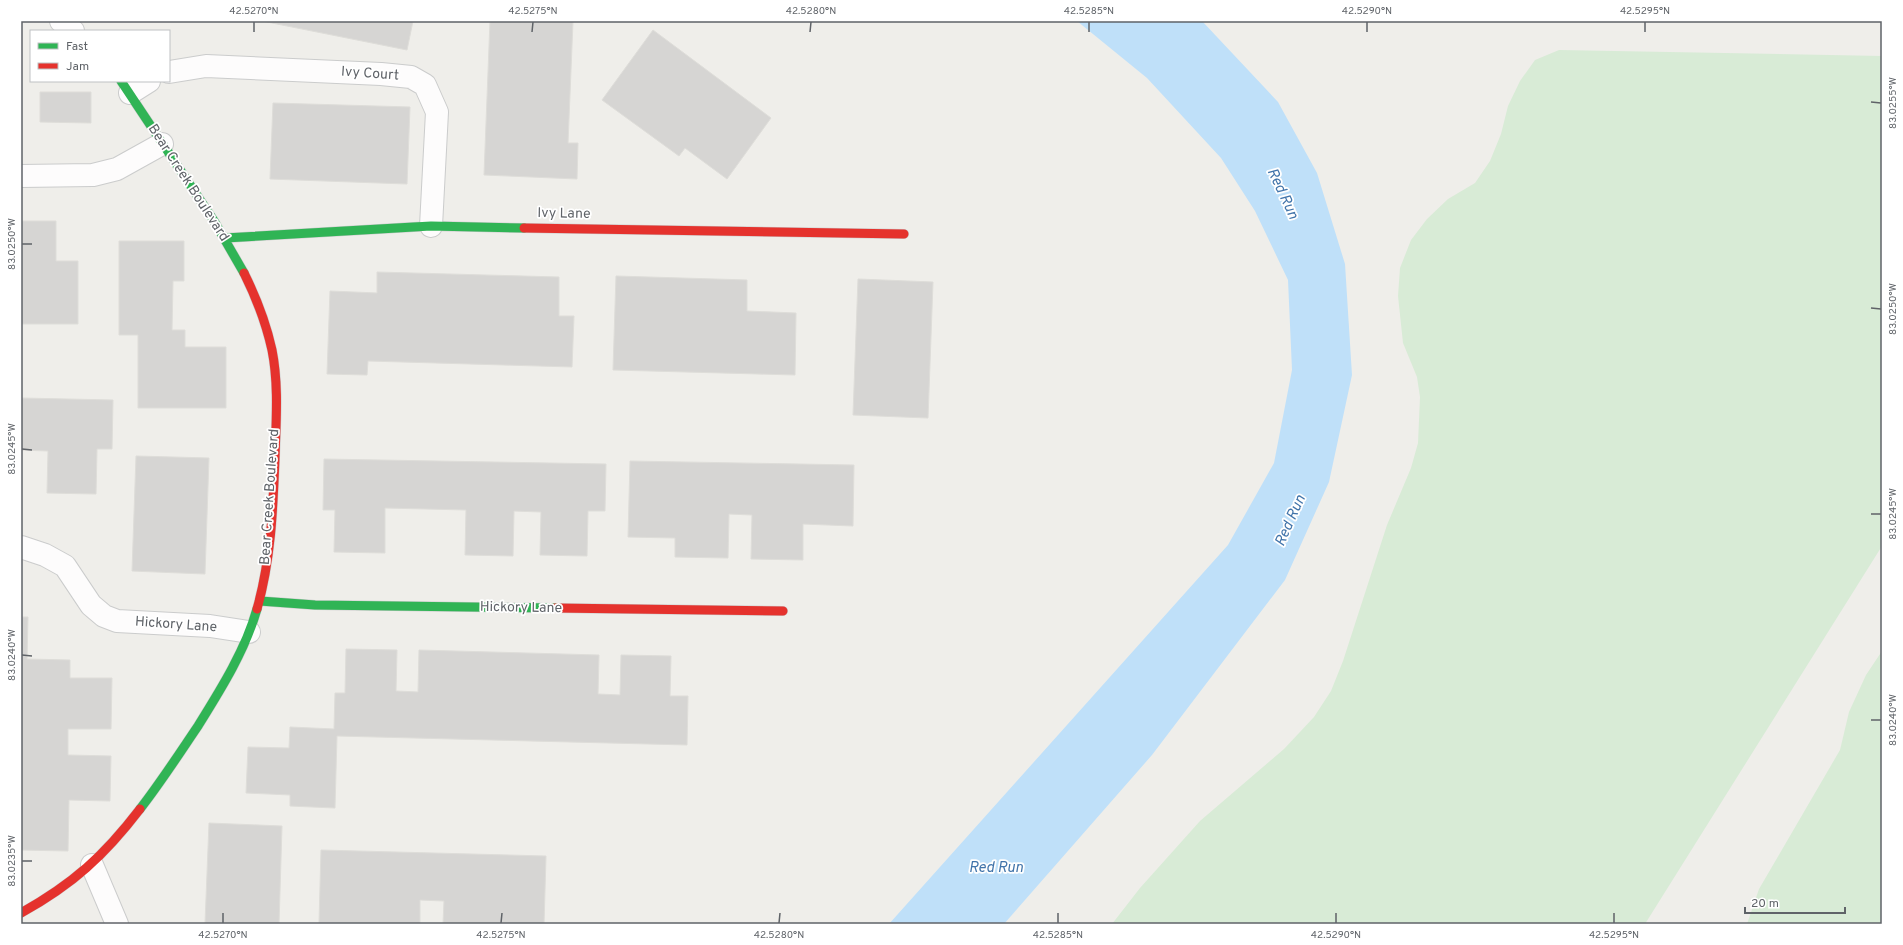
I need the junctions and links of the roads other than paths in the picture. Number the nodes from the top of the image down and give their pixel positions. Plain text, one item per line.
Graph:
1 (61, 21) edge
2 (72, 30) edge
3 (170, 72) edge
4 (145, 82) edge
5 (125, 87) edge
6 (162, 144) junction
7 (21, 176) edge
8 (431, 226) junction
9 (904, 234) dead end
10 (225, 238) junction
11 (21, 547) edge
12 (260, 601) junction
13 (783, 611) dead end
14 (249, 632) junction
15 (92, 865) junction
16 (21, 913) edge
17 (117, 924) edge

1 - 2 street
3 - 8 street, Ivy Court
4 - 5 street
5 - 6 street, Bear Creek Boulevard
6 - 7 street
6 - 10 street, Bear Creek Boulevard
8 - 9 street, Ivy Lane
8 - 10 street, Ivy Lane
10 - 12 street, Bear Creek Boulevard
11 - 14 street, Hickory Lane
12 - 13 street, Hickory Lane
12 - 14 street, Bear Creek Boulevard
14 - 15 street, Bear Creek Boulevard
15 - 16 street, Bear Creek Boulevard
15 - 17 street

